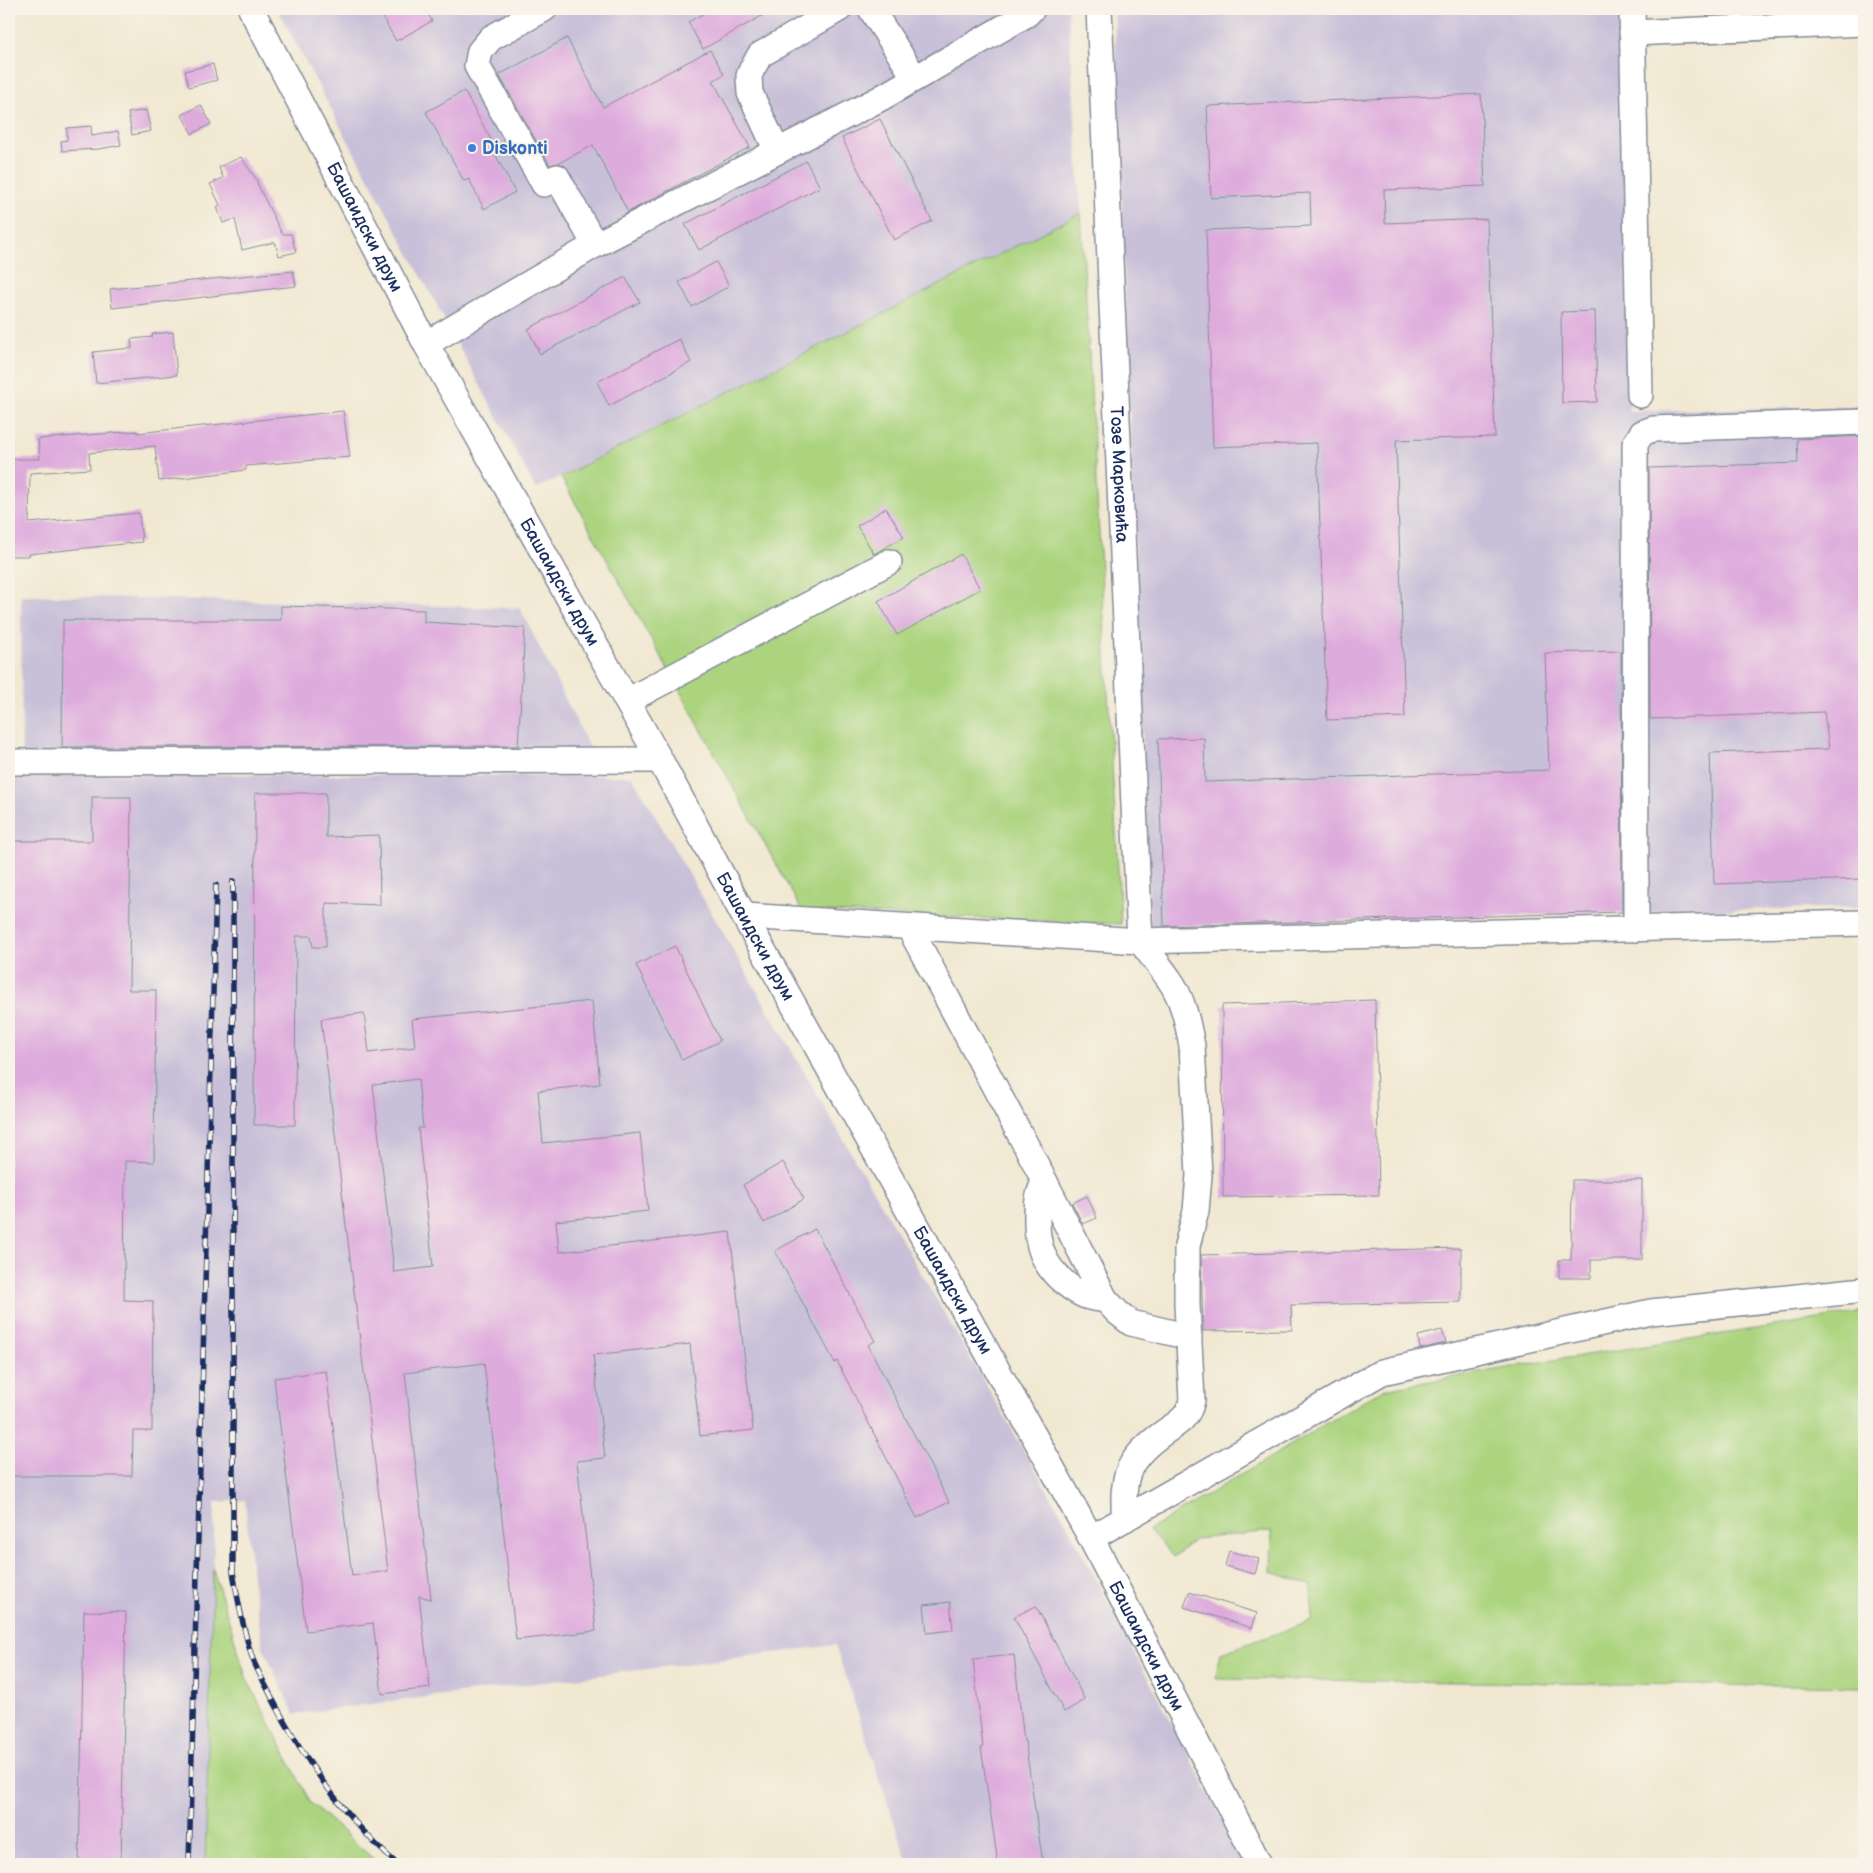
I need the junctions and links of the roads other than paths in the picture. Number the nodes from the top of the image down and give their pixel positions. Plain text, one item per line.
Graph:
1 (250, 9) edge
2 (544, 9) edge
3 (839, 9) edge
4 (871, 9) edge
5 (1032, 9) edge
6 (1099, 9) edge
7 (1632, 9) edge
8 (1864, 23) edge
9 (1632, 33) junction
10 (915, 78) junction
11 (777, 151) junction
12 (595, 245) junction
13 (426, 344) junction
14 (1640, 395) dead end
15 (1864, 422) edge
16 (890, 562) dead end
17 (627, 701) junction
18 (660, 760) junction
19 (9, 762) edge
20 (744, 916) junction
21 (1864, 923) edge
22 (909, 927) junction
23 (1636, 929) junction
24 (1140, 941) junction
25 (1045, 1182) junction
26 (1864, 1290) edge
27 (1105, 1299) junction
28 (1189, 1337) junction
29 (1125, 1519) junction
30 (1091, 1538) junction
31 (1259, 1864) edge

1 - 13 street, Башаидски друм
2 - 12 street
3 - 11 street
4 - 10 street
5 - 10 street
6 - 24 street, Тозе Марковића
7 - 9 street
8 - 9 street
9 - 14 street
10 - 11 street
11 - 12 street
12 - 13 street
13 - 17 street, Башаидски друм
15 - 23 street
16 - 17 street
17 - 18 street, Башаидски друм
18 - 19 street
18 - 20 street, Башаидски друм
20 - 22 street
20 - 30 street, Башаидски друм
21 - 23 street
22 - 24 street
22 - 25 street
23 - 24 street
24 - 28 street
25 - 27 street
25 - 27 street
26 - 29 street
27 - 28 street
28 - 29 street
29 - 30 street
30 - 31 street, Башаидски друм

